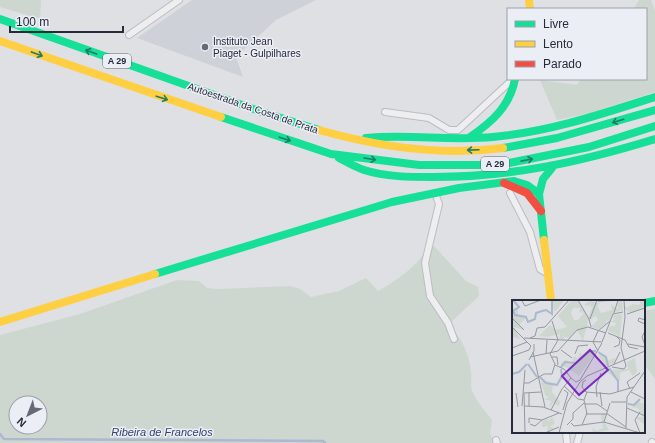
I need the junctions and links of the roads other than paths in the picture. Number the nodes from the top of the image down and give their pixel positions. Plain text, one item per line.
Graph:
1 (179, 0) edge
2 (1, 20) edge
3 (130, 35) dead end
4 (0, 41) edge
5 (513, 80) edge
6 (514, 80) edge
7 (655, 97) edge
8 (655, 110) edge
9 (385, 112) dead end
10 (655, 126) edge
11 (468, 138) junction
12 (355, 139) junction
13 (655, 139) edge
14 (331, 154) junction
15 (552, 168) junction
16 (504, 183) junction
17 (435, 193) junction
18 (510, 193) dead end
19 (539, 194) junction
20 (541, 211) junction
21 (548, 274) junction
22 (552, 300) edge
23 (655, 301) edge
24 (645, 303) edge
25 (0, 322) edge
26 (454, 339) dead end
27 (566, 433) edge
28 (580, 433) edge
29 (567, 443) edge
30 (577, 443) edge

1 - 3 street
12 -> 2 main road, Autoestrada da Costa de Prata / A 29
4 -> 14 main road, Autoestrada da Costa de Prata / A 29
5 - 9 street
6 - 11 main road
7 - 11 main road, A 29
8 -> 12 main road, Autoestrada da Costa de Prata / A 29
14 -> 10 main road, Autoestrada da Costa de Prata / A 29
11 - 12 main road, A 29
13 - 15 main road, A 29
14 - 15 main road, A 29
15 - 19 main road
16 - 17 main road
16 - 19 main road
16 - 20 main road
17 - 25 main road
17 - 26 street
18 - 21 street
19 - 20 main road
20 - 21 main road
21 - 22 main road
23 - 24 main road
27 - 29 street
28 - 30 street

